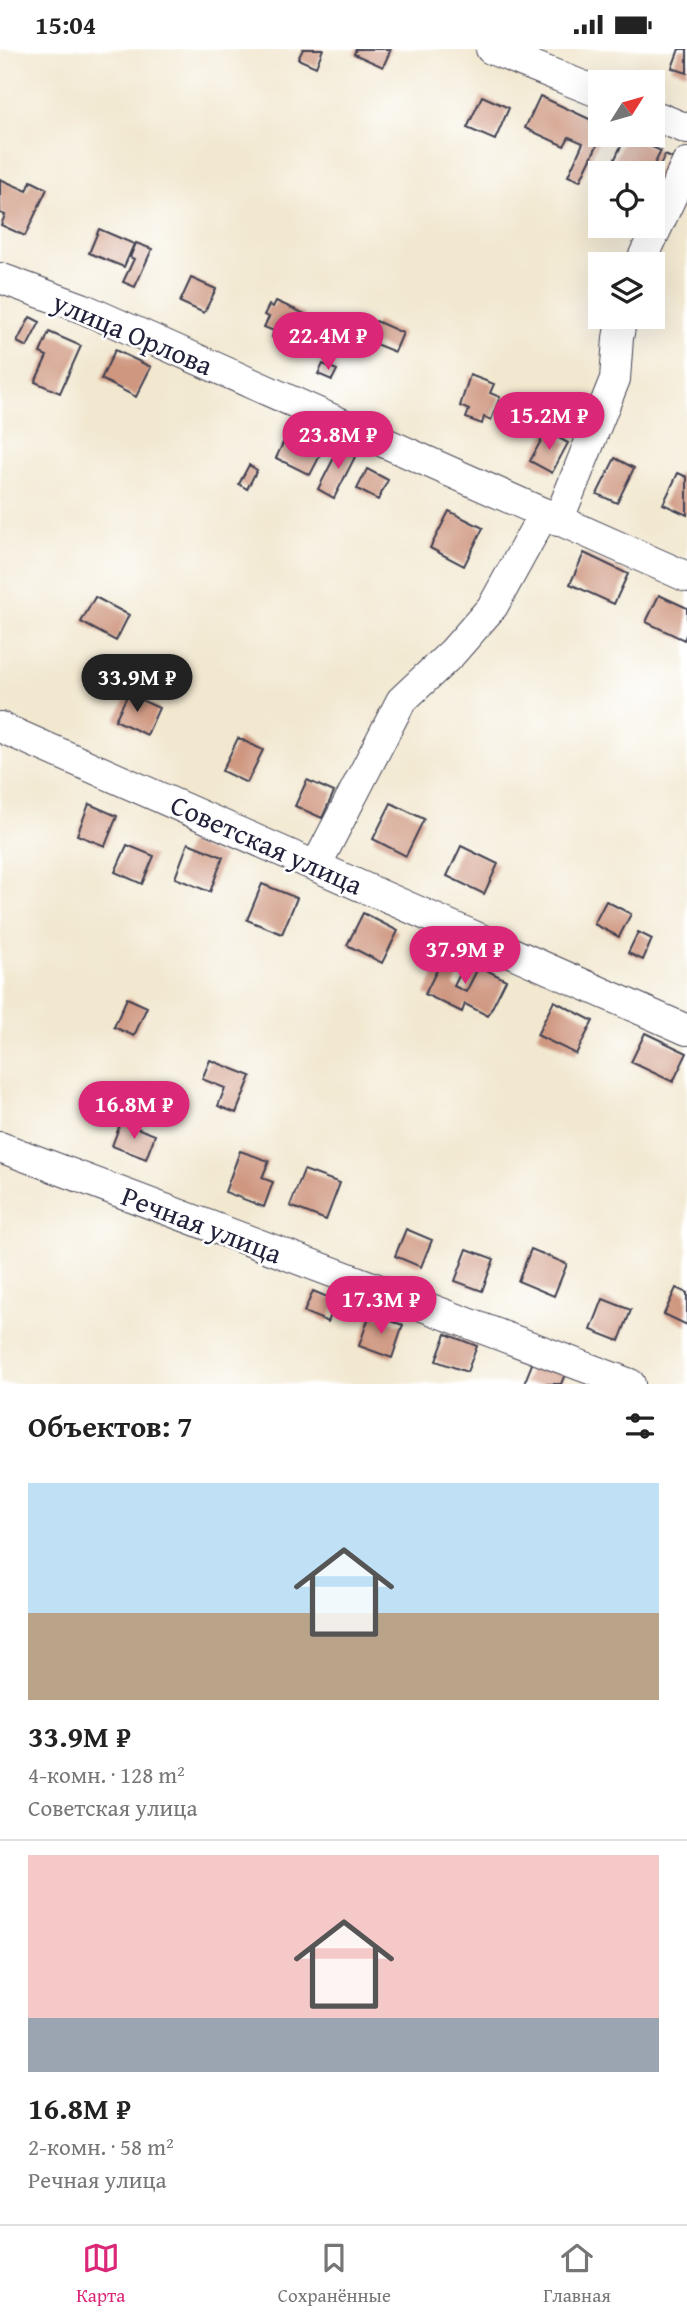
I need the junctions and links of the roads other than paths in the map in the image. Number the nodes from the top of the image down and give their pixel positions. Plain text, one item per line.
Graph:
1 (491, 49) edge
2 (588, 88) edge
3 (665, 120) edge
4 (687, 129) edge
5 (687, 163) edge
6 (646, 252) edge
7 (0, 278) edge
8 (620, 329) edge
9 (551, 517) junction
10 (687, 577) edge
11 (0, 727) edge
12 (316, 866) junction
13 (687, 1030) edge
14 (6, 1150) edge
15 (630, 1384) edge

1 - 2 street
3 - 4 street
5 - 6 street
7 - 9 street, улица Орлова
8 - 9 street
9 - 10 street, улица Орлова
9 - 12 street
11 - 12 street, Советская улица
12 - 13 street, Советская улица
14 - 15 street, Речная улица

